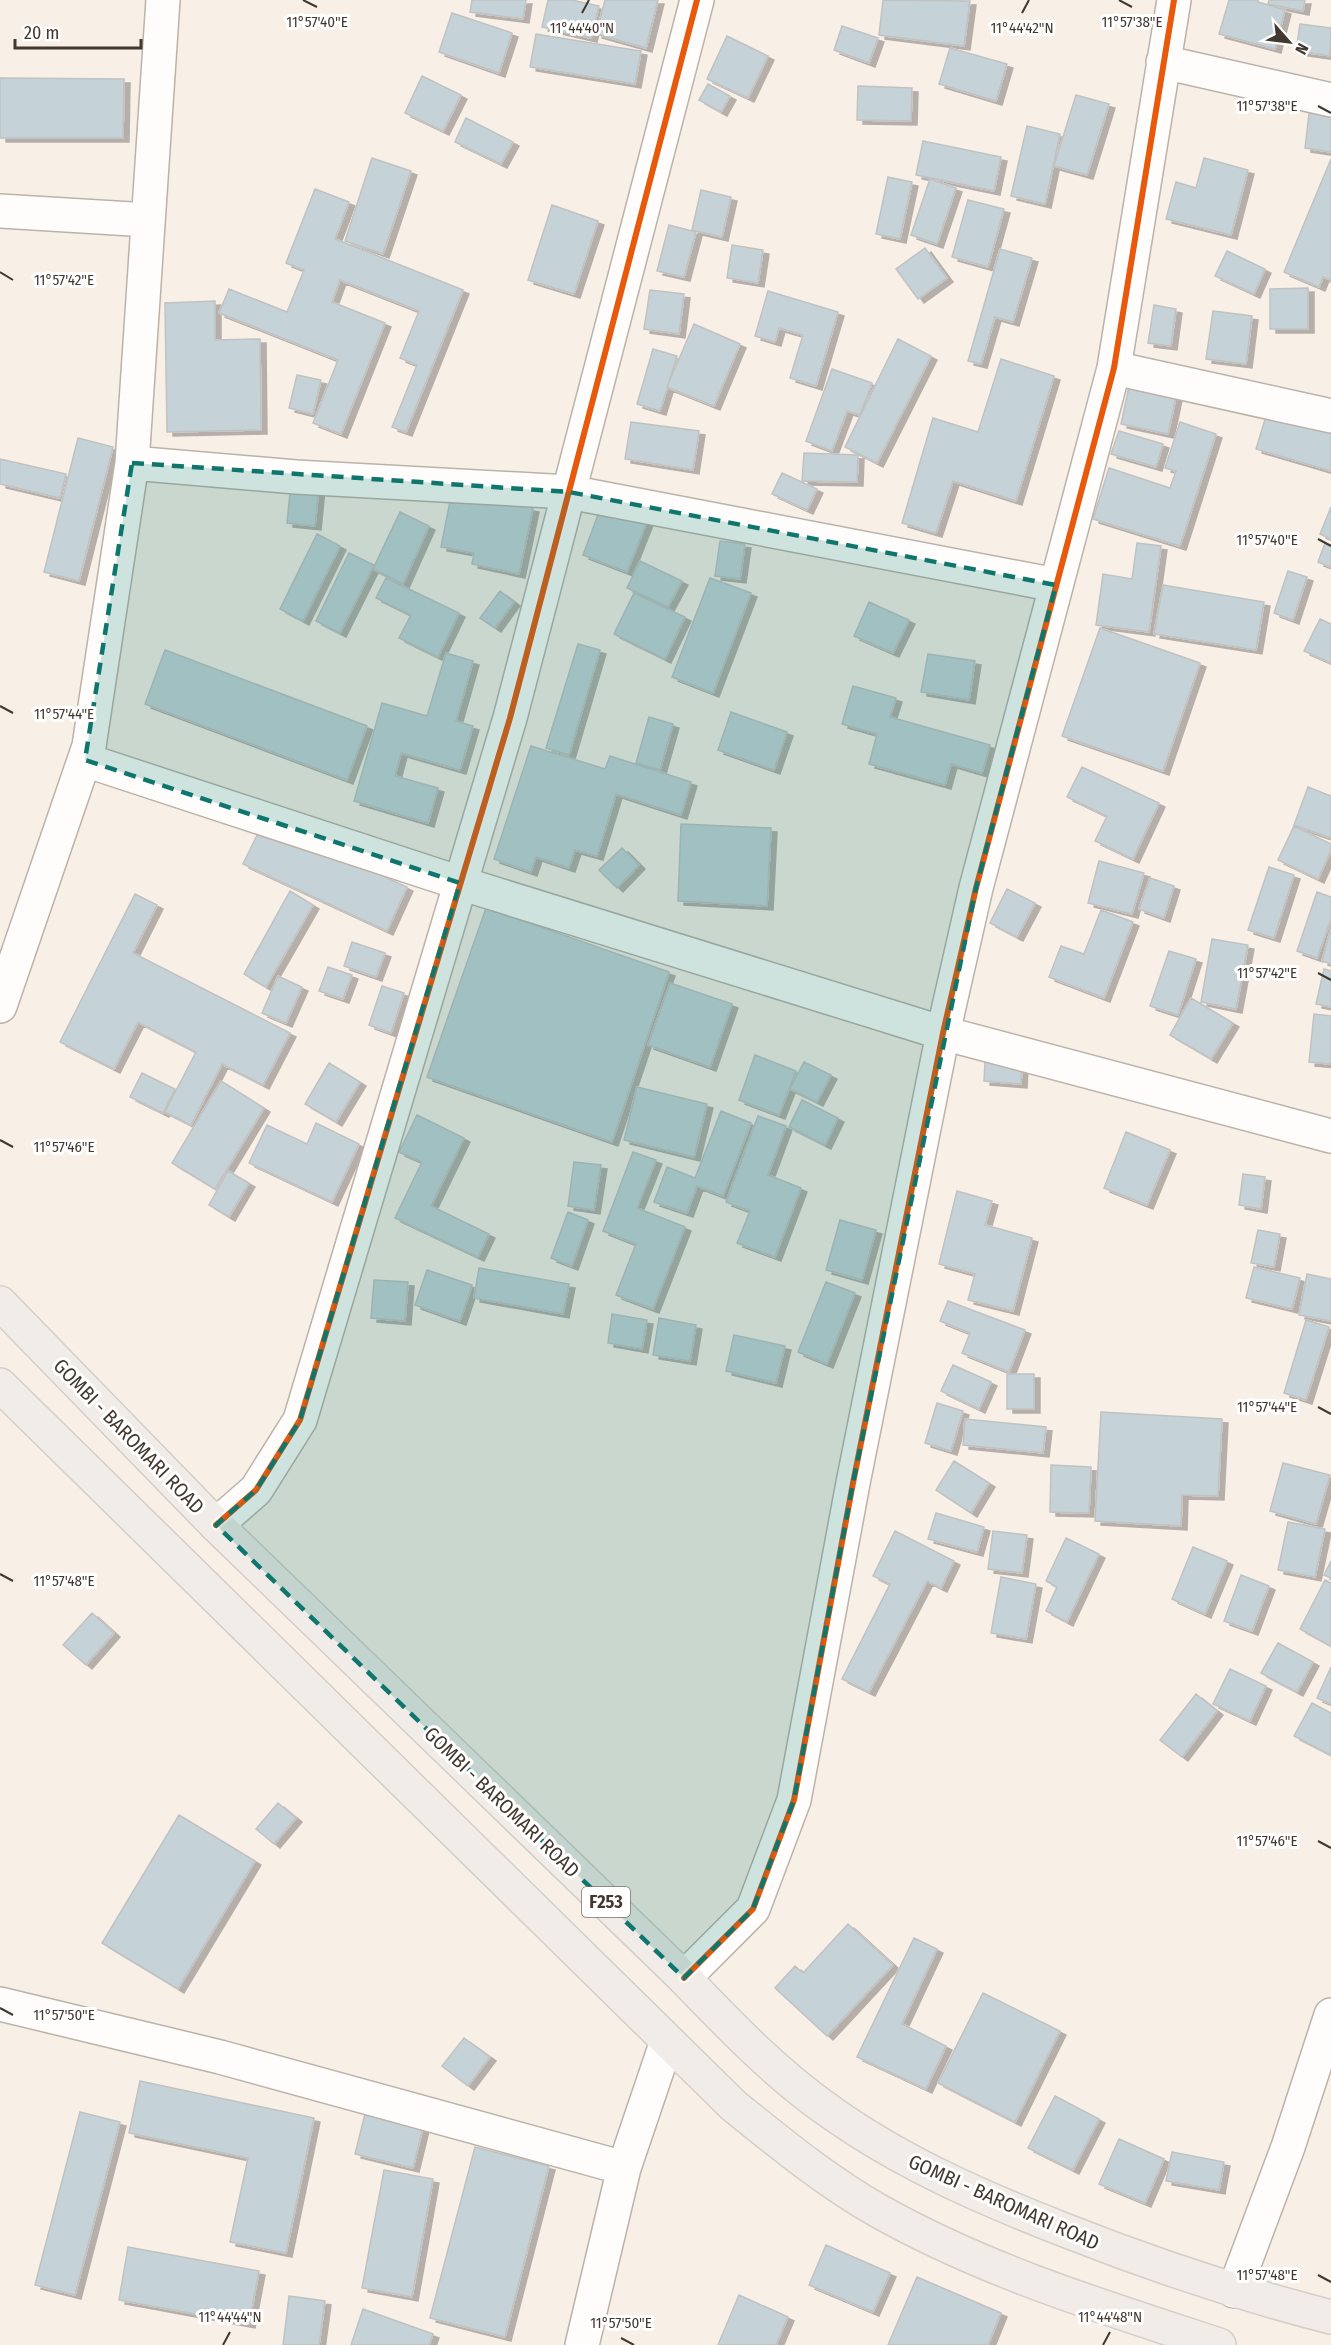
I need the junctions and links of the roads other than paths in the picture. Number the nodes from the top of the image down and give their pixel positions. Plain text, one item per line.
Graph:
1 (163, 0) edge
2 (697, 0) edge
3 (1174, 0) edge
4 (1163, 62) junction
5 (1331, 100) edge
6 (0, 211) edge
7 (148, 220) junction
8 (1114, 368) junction
9 (1331, 416) edge
10 (132, 463) junction
11 (568, 492) junction
12 (1056, 585) junction
13 (85, 760) junction
14 (460, 883) junction
15 (0, 1006) edge
16 (943, 1033) junction
17 (1331, 1136) edge
18 (0, 1304) edge
19 (0, 1385) edge
20 (216, 1525) junction
21 (684, 1978) junction
22 (0, 2004) edge
23 (1331, 2015) edge
24 (668, 2041) junction
25 (624, 2168) junction
26 (1234, 2291) junction
27 (1331, 2317) edge
28 (582, 2345) edge
29 (1219, 2345) edge

1 - 7 street
2 - 11 street
3 - 4 street
4 - 5 street
4 - 8 street
6 - 7 street
7 - 10 street
8 - 9 street
8 - 12 street
10 - 11 street
10 - 13 street
11 - 12 street
11 - 14 street
12 - 16 street
13 - 14 street
13 - 15 street
14 - 16 street
14 - 20 street
16 - 17 street
16 - 21 street
18 - 20 main road, GOMBI - BAROMARI ROAD / F253
19 - 24 main road, F253
20 - 21 main road, GOMBI - BAROMARI ROAD / F253
21 - 26 main road, GOMBI - BAROMARI ROAD / F253
22 - 25 street
23 - 26 street
24 - 25 street
24 - 29 main road, F253
25 - 28 street
26 - 27 main road, GOMBI - BAROMARI ROAD / F253

